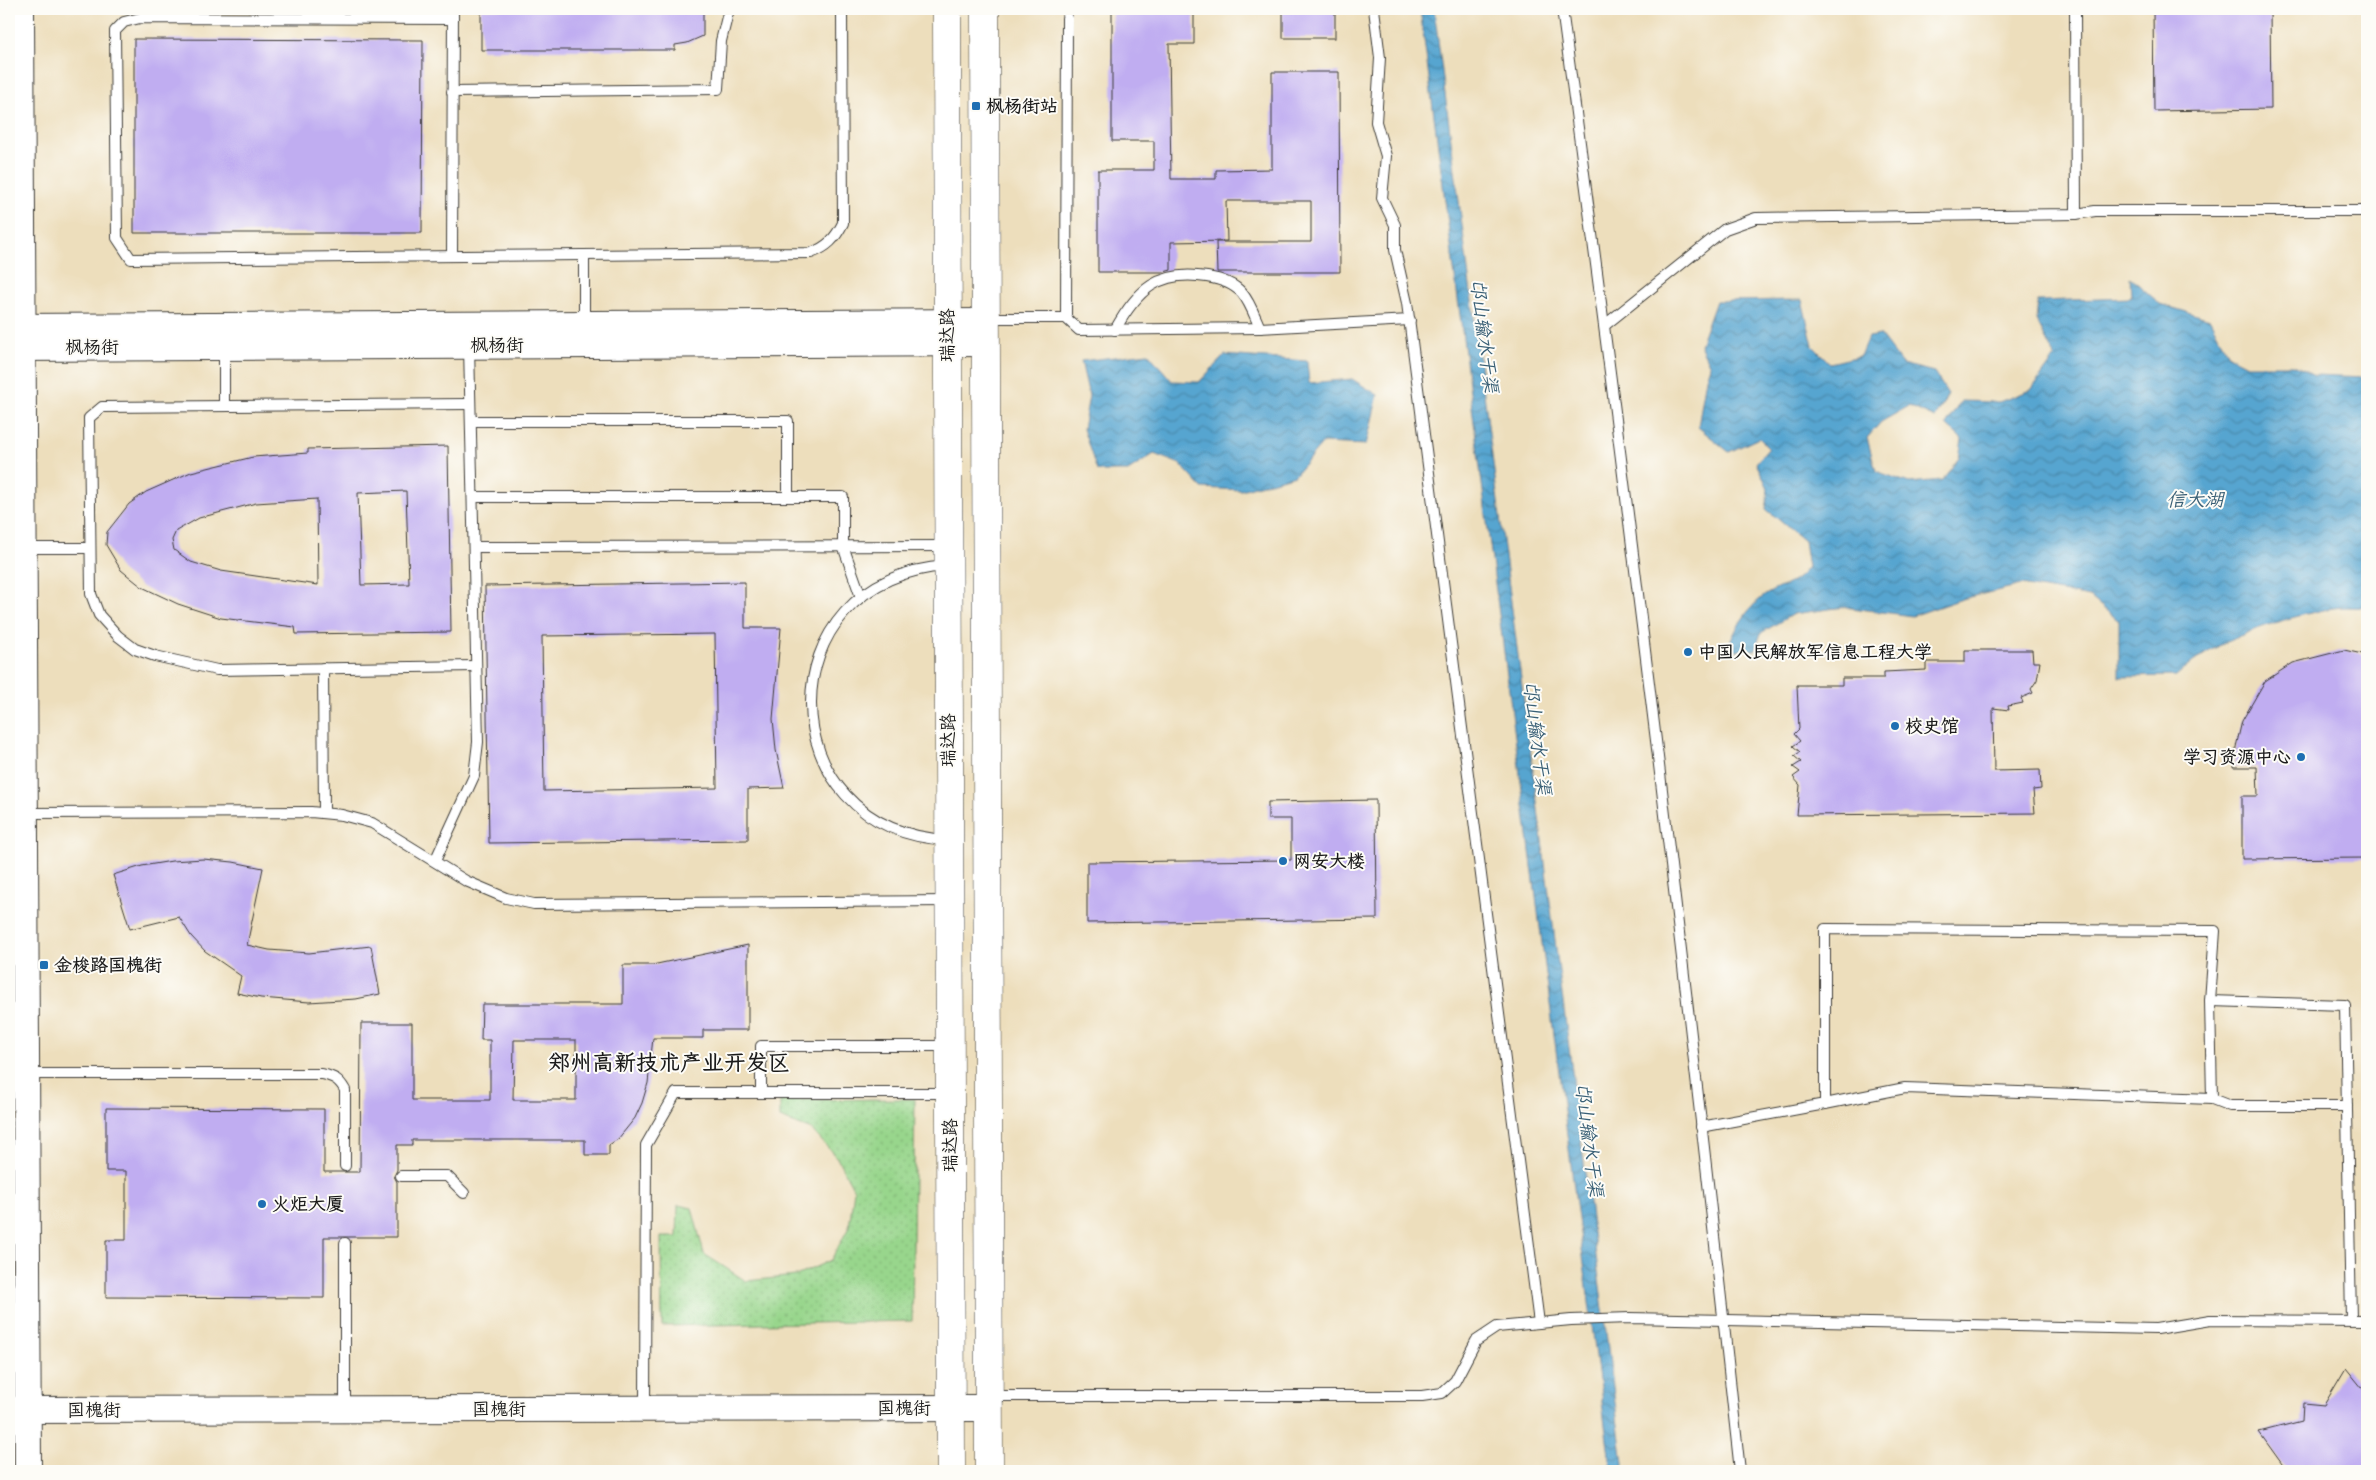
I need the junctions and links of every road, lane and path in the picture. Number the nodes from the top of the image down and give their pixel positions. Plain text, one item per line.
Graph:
1 (21, 9) edge
2 (729, 9) edge
3 (842, 9) edge
4 (947, 9) edge
5 (985, 9) edge
6 (1374, 9) edge
7 (1562, 9) edge
8 (2075, 9) edge
9 (242, 14) edge
10 (453, 14) edge
11 (1067, 18) dead end
12 (452, 92) junction
13 (2367, 211) edge
14 (2076, 214) junction
15 (584, 255) junction
16 (452, 256) junction
17 (1066, 318) junction
18 (1410, 320) junction
19 (584, 324) junction
20 (1605, 325) junction
21 (986, 328) junction
22 (1260, 328) junction
23 (1115, 330) junction
24 (948, 333) junction
25 (16, 337) edge
26 (469, 345) junction
27 (224, 347) junction
28 (470, 404) junction
29 (224, 406) junction
30 (471, 421) junction
31 (472, 497) junction
32 (788, 497) junction
33 (843, 546) junction
34 (474, 547) junction
35 (24, 548) junction
36 (90, 548) junction
37 (949, 560) junction
38 (861, 597) junction
39 (476, 666) junction
40 (323, 668) junction
41 (25, 813) junction
42 (324, 813) junction
43 (950, 840) junction
44 (435, 861) junction
45 (949, 902) junction
46 (2210, 1001) junction
47 (950, 1046) junction
48 (26, 1074) junction
49 (950, 1092) junction
50 (761, 1093) junction
51 (2212, 1099) junction
52 (1825, 1104) junction
53 (2347, 1106) junction
54 (1701, 1127) junction
55 (345, 1166) dead end
56 (401, 1176) dead end
57 (464, 1193) dead end
58 (345, 1243) dead end
59 (2350, 1320) junction
60 (2367, 1321) edge
61 (1724, 1322) junction
62 (1539, 1323) junction
63 (989, 1402) junction
64 (645, 1408) junction
65 (951, 1408) junction
66 (346, 1409) junction
67 (18, 1410) edge
68 (28, 1471) edge
69 (951, 1471) edge
70 (989, 1471) edge
71 (1740, 1471) edge

1 - 25 street
2 - 12 lane
3 - 15 lane
4 - 24 main road, 瑞达路
5 - 21 main road
6 - 18 lane
7 - 20 lane
8 - 14 lane
9 - 10 lane
9 - 16 lane
10 - 12 lane
11 - 17 lane
12 - 16 lane
13 - 14 lane
14 - 20 lane
15 - 16 lane
15 - 19 lane
17 - 21 lane
17 - 23 lane
18 - 22 lane
18 - 62 lane
19 - 24 street, 枫杨街
19 - 25 street, 枫杨街
20 - 54 lane
21 - 24 street, 枫杨街
21 - 63 main road
22 - 23 lane
22 - 23 lane
24 - 26 street, 枫杨街
24 - 37 main road, 瑞达路
25 - 27 street, 枫杨街
25 - 35 street
26 - 27 street, 枫杨街
26 - 28 lane
27 - 29 lane
28 - 29 lane
28 - 30 lane
29 - 36 lane
30 - 31 lane
30 - 32 lane
31 - 32 lane
31 - 34 lane
32 - 33 lane
33 - 34 lane
33 - 37 lane
33 - 38 lane
34 - 39 lane
35 - 36 lane
35 - 41 street
36 - 40 lane
37 - 38 lane
37 - 43 main road, 瑞达路
38 - 43 lane
39 - 40 lane
39 - 44 lane
40 - 42 lane
41 - 42 lane
41 - 48 street
42 - 44 lane
43 - 45 main road, 瑞达路
44 - 45 lane
45 - 47 main road, 瑞达路
46 - 51 lane
46 - 52 lane
46 - 53 lane
47 - 49 main road, 瑞达路
47 - 50 lane
48 - 55 lane
48 - 67 street
49 - 50 lane
49 - 65 main road, 瑞达路
50 - 64 lane
51 - 52 lane
51 - 53 lane
52 - 54 lane
53 - 59 lane
54 - 61 lane
56 - 57 lane
58 - 66 lane
59 - 60 lane
59 - 61 lane
61 - 62 lane
61 - 71 lane
62 - 63 lane
63 - 65 street, 国槐街
63 - 70 main road
64 - 65 street, 国槐街
64 - 66 street, 国槐街
65 - 69 main road, 瑞达路
66 - 67 street, 国槐街
67 - 68 street

